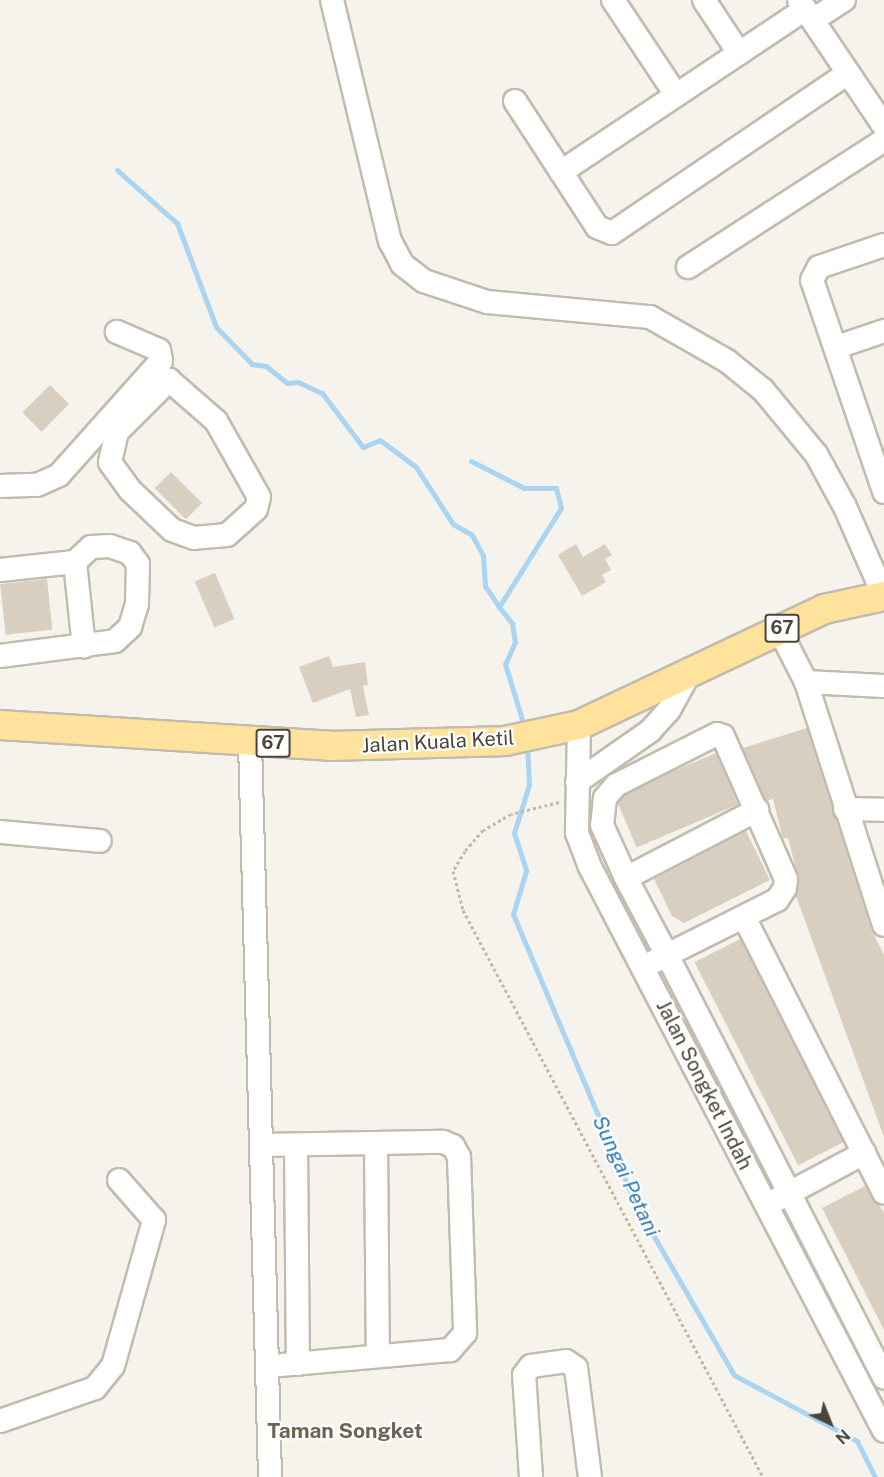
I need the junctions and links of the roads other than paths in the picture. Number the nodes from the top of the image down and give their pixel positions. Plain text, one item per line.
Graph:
1 (332, 0) edge
2 (613, 0) edge
3 (704, 0) edge
4 (844, 0) edge
5 (806, 10) edge
6 (739, 53) junction
7 (848, 73) junction
8 (676, 95) junction
9 (515, 101) dead end
10 (884, 126) edge
11 (884, 140) edge
12 (561, 171) junction
13 (884, 245) edge
14 (688, 267) dead end
15 (884, 331) edge
16 (117, 332) dead end
17 (837, 347) junction
18 (113, 427) junction
19 (875, 430) edge
20 (0, 486) edge
21 (884, 492) edge
22 (75, 562) junction
23 (0, 570) edge
24 (884, 596) edge
25 (779, 629) junction
26 (84, 646) junction
27 (0, 656) edge
28 (687, 677) junction
29 (806, 682) junction
30 (884, 686) edge
31 (0, 725) edge
32 (579, 725) junction
33 (250, 742) junction
34 (577, 782) junction
35 (845, 809) junction
36 (757, 810) junction
37 (884, 810) edge
38 (0, 832) edge
39 (100, 841) dead end
40 (626, 878) junction
41 (744, 917) junction
42 (884, 925) edge
43 (667, 955) junction
44 (644, 968) junction
45 (376, 1143) junction
46 (263, 1145) junction
47 (296, 1145) junction
48 (864, 1153) junction
49 (119, 1180) dead end
50 (789, 1193) junction
51 (884, 1193) edge
52 (767, 1206) junction
53 (378, 1355) junction
54 (298, 1364) junction
55 (269, 1366) junction
56 (884, 1378) edge
57 (0, 1421) edge
58 (884, 1431) edge
59 (270, 1477) edge
60 (531, 1477) edge
61 (590, 1477) edge

1 - 24 street
2 - 8 street
3 - 6 street
4 - 5 street
5 - 6 street
5 - 7 street
6 - 8 street
7 - 10 street
7 - 12 street
8 - 12 street
9 - 12 street
11 - 14 street
13 - 17 street
15 - 17 street
16 - 18 street
17 - 19 street
18 - 18 street
18 - 20 street
19 - 21 street
22 - 23 street
22 - 26 street
22 - 26 street
24 - 25 main road, Jalan Kuala Ketil / 67
25 - 28 main road, Jalan Kuala Ketil / 67
25 - 29 street
26 - 27 street
28 - 32 main road, Jalan Kuala Ketil / 67
28 - 34 street
29 - 30 street
29 - 35 street
31 - 33 main road, Jalan Kuala Ketil / 67
32 - 33 main road, Jalan Kuala Ketil / 67
32 - 34 street, Jalan Songket Indah
33 - 46 street
34 - 44 street, Jalan Songket Indah
35 - 37 street
35 - 42 street
36 - 40 street
36 - 40 street
36 - 41 street
38 - 39 street
40 - 43 street
41 - 43 street
41 - 48 street
43 - 44 street
43 - 50 street
44 - 52 street, Jalan Songket Indah
45 - 47 street
45 - 53 street
45 - 53 street
46 - 47 street
46 - 55 street
47 - 54 street
48 - 50 street
48 - 51 street
49 - 57 street
50 - 52 street
50 - 56 street
52 - 58 street, Jalan Songket Indah
53 - 54 street
54 - 55 street
55 - 59 street
60 - 61 street

